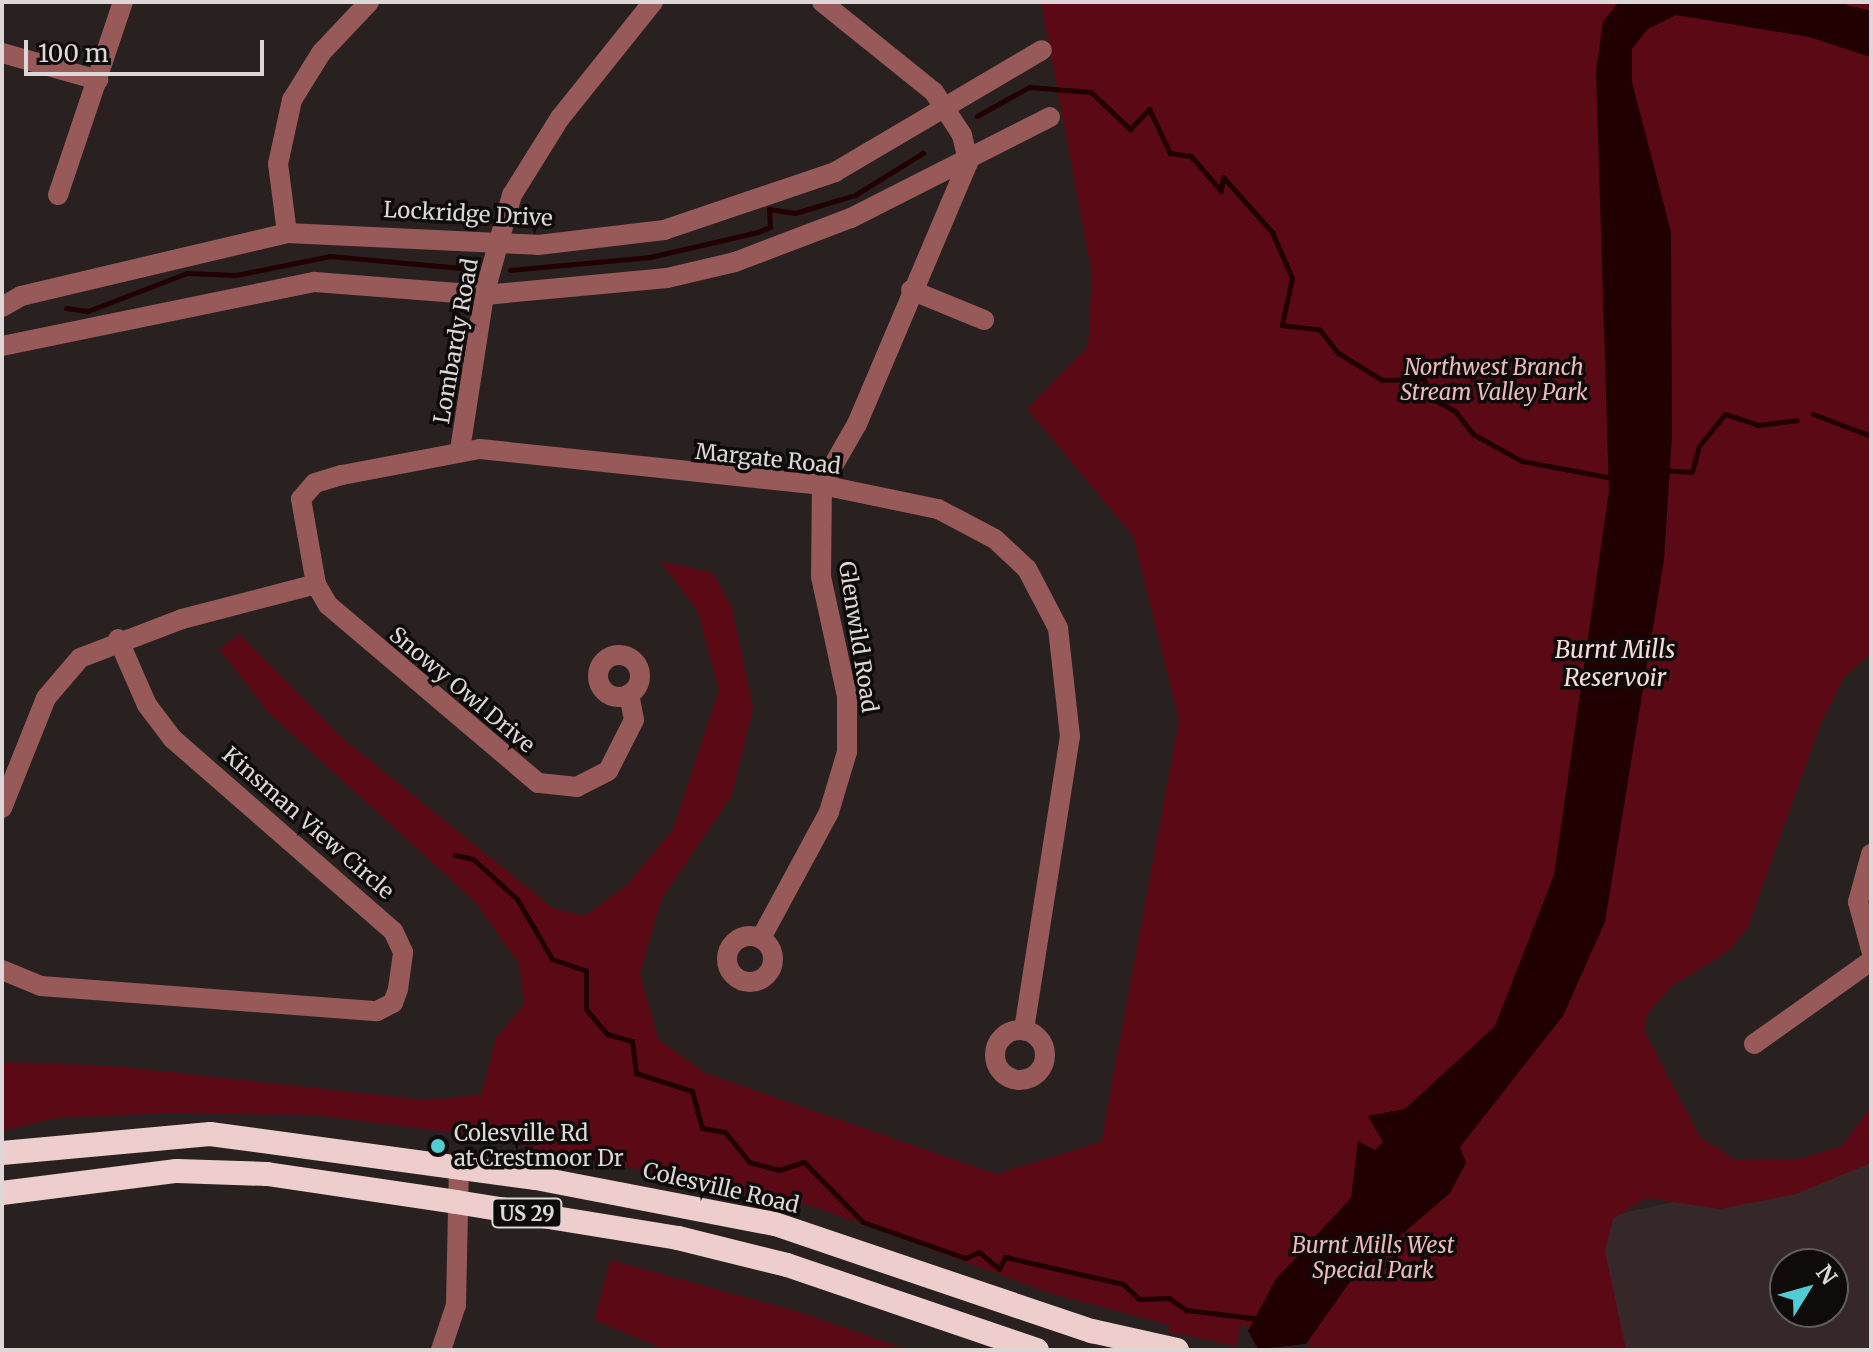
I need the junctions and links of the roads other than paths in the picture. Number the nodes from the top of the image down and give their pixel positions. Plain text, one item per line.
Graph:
1 (123, 2) edge
2 (369, 2) edge
3 (653, 2) edge
4 (822, 2) edge
5 (1042, 50) dead end
6 (2, 53) edge
7 (98, 80) junction
8 (948, 108) junction
9 (1050, 117) dead end
10 (968, 162) junction
11 (58, 195) dead end
12 (287, 233) junction
13 (499, 242) junction
14 (911, 290) junction
15 (484, 295) junction
16 (2, 307) edge
17 (984, 320) dead end
18 (2, 346) edge
19 (460, 450) junction
20 (822, 485) junction
21 (316, 584) junction
22 (118, 639) junction
23 (629, 694) dead end
24 (2, 808) edge
25 (1871, 854) edge
26 (761, 938) dead end
27 (1871, 950) edge
28 (1871, 961) edge
29 (2, 970) edge
30 (1024, 1030) dead end
31 (1754, 1044) dead end
32 (2, 1153) edge
33 (459, 1166) junction
34 (2, 1193) edge
35 (456, 1202) junction
36 (441, 1350) edge
37 (1037, 1350) edge
38 (1177, 1350) edge

1 - 7 street
2 - 12 street
3 - 13 street, Lombardy Road
4 - 8 street
5 - 8 street, Lockridge Drive
6 - 7 street
7 - 11 street
8 - 10 street
8 - 13 street, Lockridge Drive
9 - 10 street
10 - 14 street, Glenwild Road
10 - 15 street
12 - 13 street, Lockridge Drive
12 - 16 street, Lockridge Drive
13 - 15 street, Lombardy Road
14 - 17 street
14 - 20 street, Glenwild Road
15 - 18 street
15 - 19 street, Lombardy Road
19 - 20 street, Margate Road
19 - 21 street, Margate Road
20 - 26 street, Glenwild Road
20 - 30 street, Margate Road
21 - 22 street
21 - 23 street, Snowy Owl Drive
22 - 24 street
22 - 29 street, Kinsman View Circle
25 - 27 street
28 - 31 street
32 - 33 highway, Colesville Road / US 29
33 - 35 street
33 - 38 highway, Colesville Road / US 29
34 - 35 highway, US 29
35 - 36 street
35 - 37 highway, US 29

